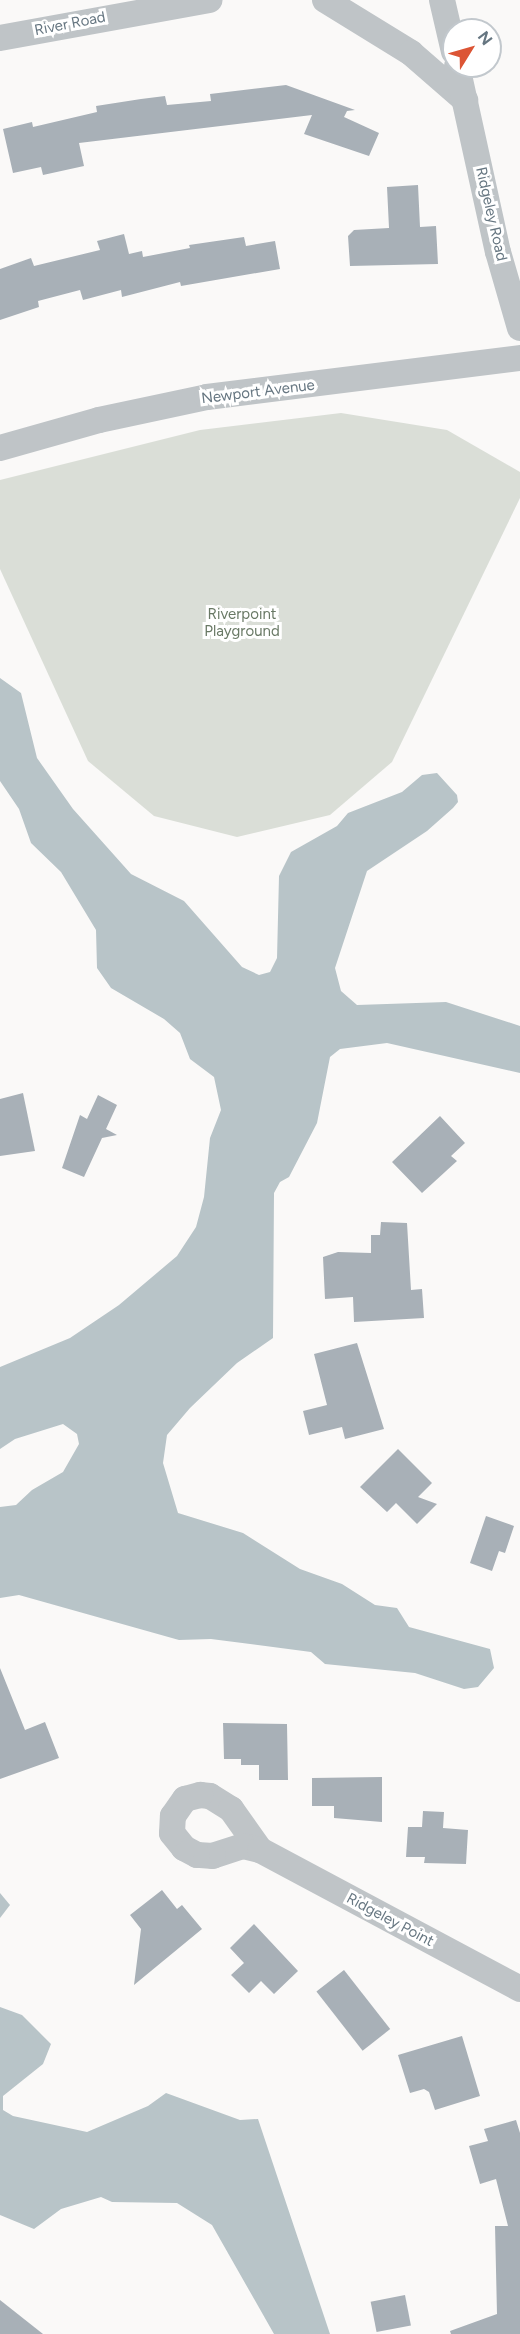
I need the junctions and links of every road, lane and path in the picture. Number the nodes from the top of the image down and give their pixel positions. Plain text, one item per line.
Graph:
1 (210, 0) edge
2 (325, 0) edge
3 (442, 0) edge
4 (82, 10) edge
5 (446, 18) edge
6 (0, 38) edge
7 (460, 78) edge
8 (465, 100) junction
9 (520, 328) edge
10 (520, 358) edge
11 (0, 448) edge
12 (260, 1850) dead end
13 (520, 1989) edge

1 - 4 street, River Road
2 - 8 street
3 - 5 street
4 - 6 street, River Road
7 - 8 street, Ridgeley Road
8 - 9 street, Ridgeley Road
10 - 11 street, Newport Avenue
12 - 13 street, Ridgeley Point

